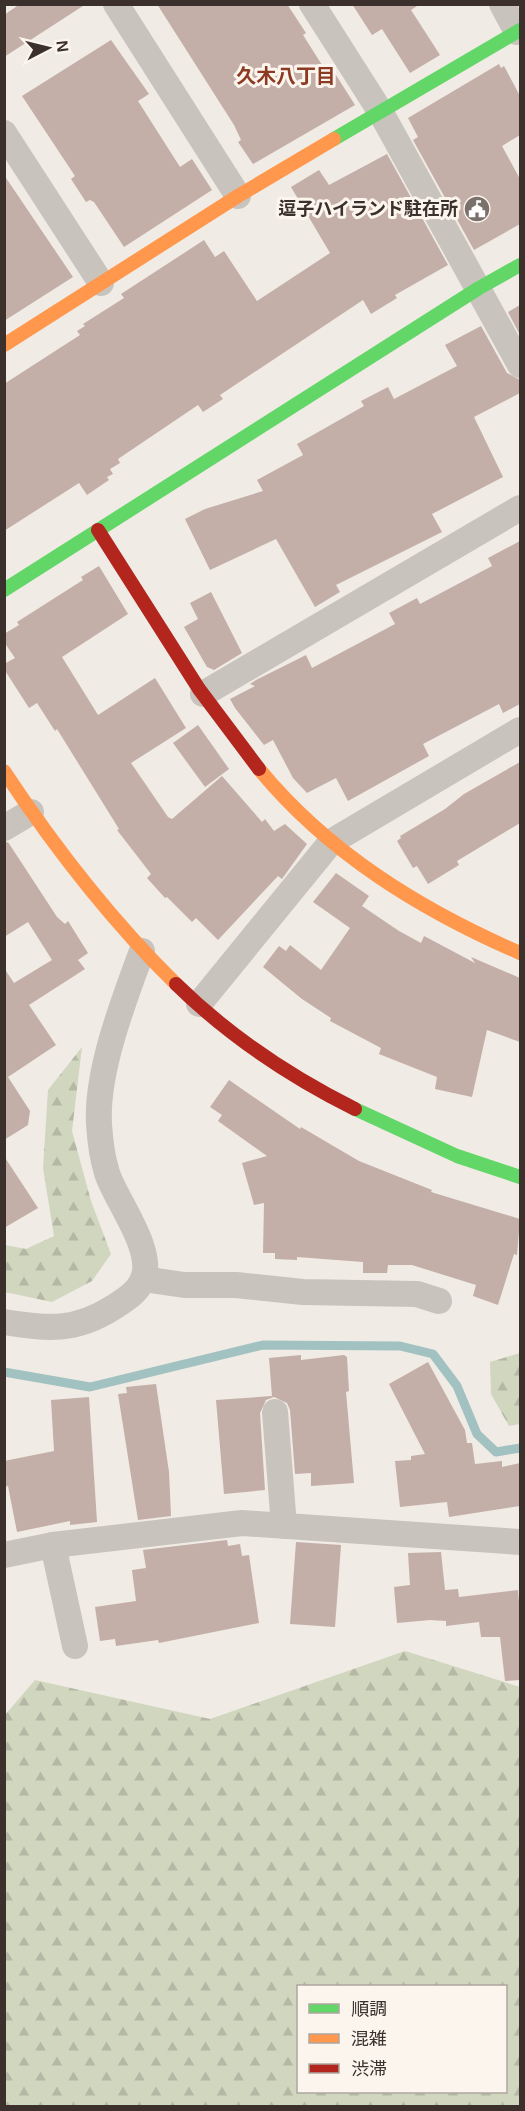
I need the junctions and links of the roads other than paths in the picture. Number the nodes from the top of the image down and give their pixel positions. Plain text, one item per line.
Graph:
1 (116, 4) edge
2 (312, 4) edge
3 (502, 4) edge
4 (519, 31) edge
5 (380, 111) junction
6 (4, 133) edge
7 (238, 196) junction
8 (520, 265) edge
9 (102, 283) junction
10 (479, 288) junction
11 (4, 345) edge
12 (520, 365) edge
13 (520, 508) edge
14 (98, 530) junction
15 (4, 590) edge
16 (203, 694) junction
17 (520, 730) edge
18 (4, 771) edge
19 (31, 812) junction
20 (4, 828) edge
21 (331, 842) junction
22 (514, 944) edge
23 (142, 951) junction
24 (199, 1004) junction
25 (520, 1178) edge
26 (143, 1279) junction
27 (439, 1301) dead end
28 (4, 1322) edge
29 (275, 1412) dead end
30 (284, 1526) junction
31 (520, 1542) edge
32 (53, 1545) junction
33 (4, 1555) edge
34 (75, 1646) dead end

1 - 7 street
2 - 5 street
3 - 4 street
4 - 5 street
5 - 7 street
5 - 10 street
6 - 9 street
7 - 9 street
8 - 10 street
9 - 11 street
10 - 12 street
10 - 14 street
13 - 16 street
14 - 15 street
14 - 16 street
16 - 21 street
17 - 21 street
18 - 19 street
19 - 20 street
19 - 23 street
21 - 22 street
21 - 24 street
23 - 24 street
23 - 26 street
24 - 25 street
26 - 27 street
26 - 28 street
29 - 30 street
30 - 31 street
30 - 32 street
32 - 33 street
32 - 34 street

